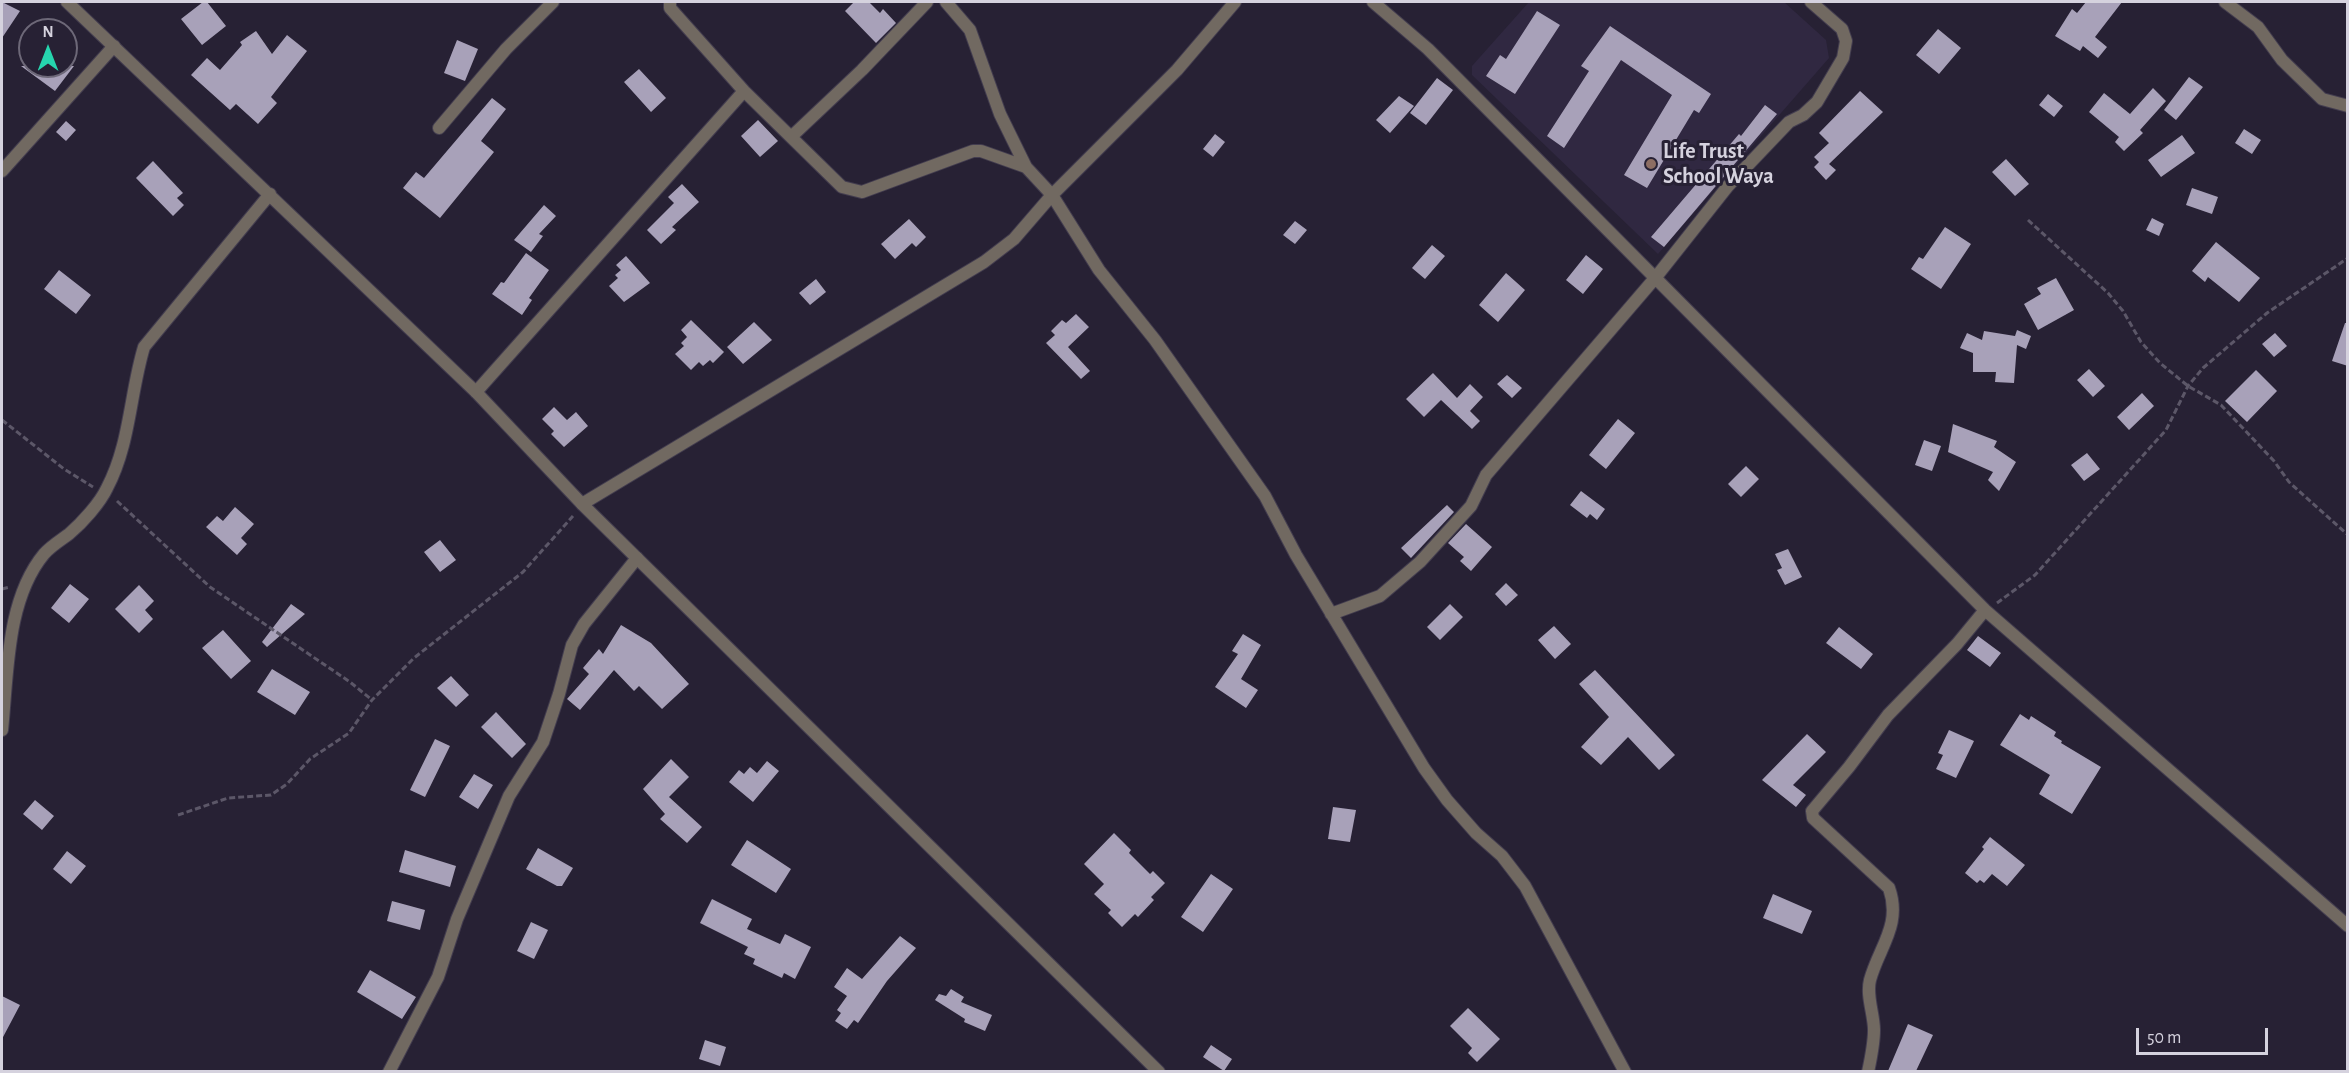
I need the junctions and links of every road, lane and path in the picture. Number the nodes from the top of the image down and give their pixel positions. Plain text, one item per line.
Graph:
1 (67, 2) edge
2 (553, 2) edge
3 (670, 2) edge
4 (927, 2) edge
5 (946, 2) edge
6 (1235, 2) edge
7 (1373, 2) edge
8 (1811, 2) edge
9 (2225, 2) edge
10 (114, 46) junction
11 (744, 91) junction
12 (2348, 106) edge
13 (439, 128) dead end
14 (791, 137) junction
15 (1026, 167) junction
16 (2, 171) edge
17 (270, 194) junction
18 (1052, 195) junction
19 (2028, 220) dead end
20 (2348, 258) edge
21 (1656, 277) junction
22 (2188, 386) junction
23 (476, 392) junction
24 (2, 420) edge
25 (104, 494) junction
26 (582, 504) junction
27 (2348, 535) edge
28 (637, 558) junction
29 (1985, 610) junction
30 (1331, 614) junction
31 (372, 700) junction
32 (2, 730) edge
33 (177, 815) dead end
34 (2348, 926) edge
35 (388, 1071) edge
36 (1159, 1071) edge
37 (1625, 1071) edge
38 (1868, 1071) edge

1 - 10 street
2 - 13 street
3 - 11 street
4 - 14 street
5 - 15 street
6 - 18 street
7 - 21 street
8 - 21 street
9 - 12 street
10 - 16 street
10 - 17 street
11 - 14 street
11 - 23 street
14 - 15 street
15 - 18 street
17 - 23 street
17 - 25 street
18 - 26 street
18 - 30 street
19 - 22 path
20 - 22 path
21 - 29 street
21 - 30 street
22 - 27 path
22 - 29 path
23 - 26 street
24 - 25 path
25 - 31 path
25 - 32 street
26 - 28 street
26 - 31 path
28 - 35 street
28 - 36 street
29 - 34 street
29 - 38 street
30 - 37 street
31 - 33 path

